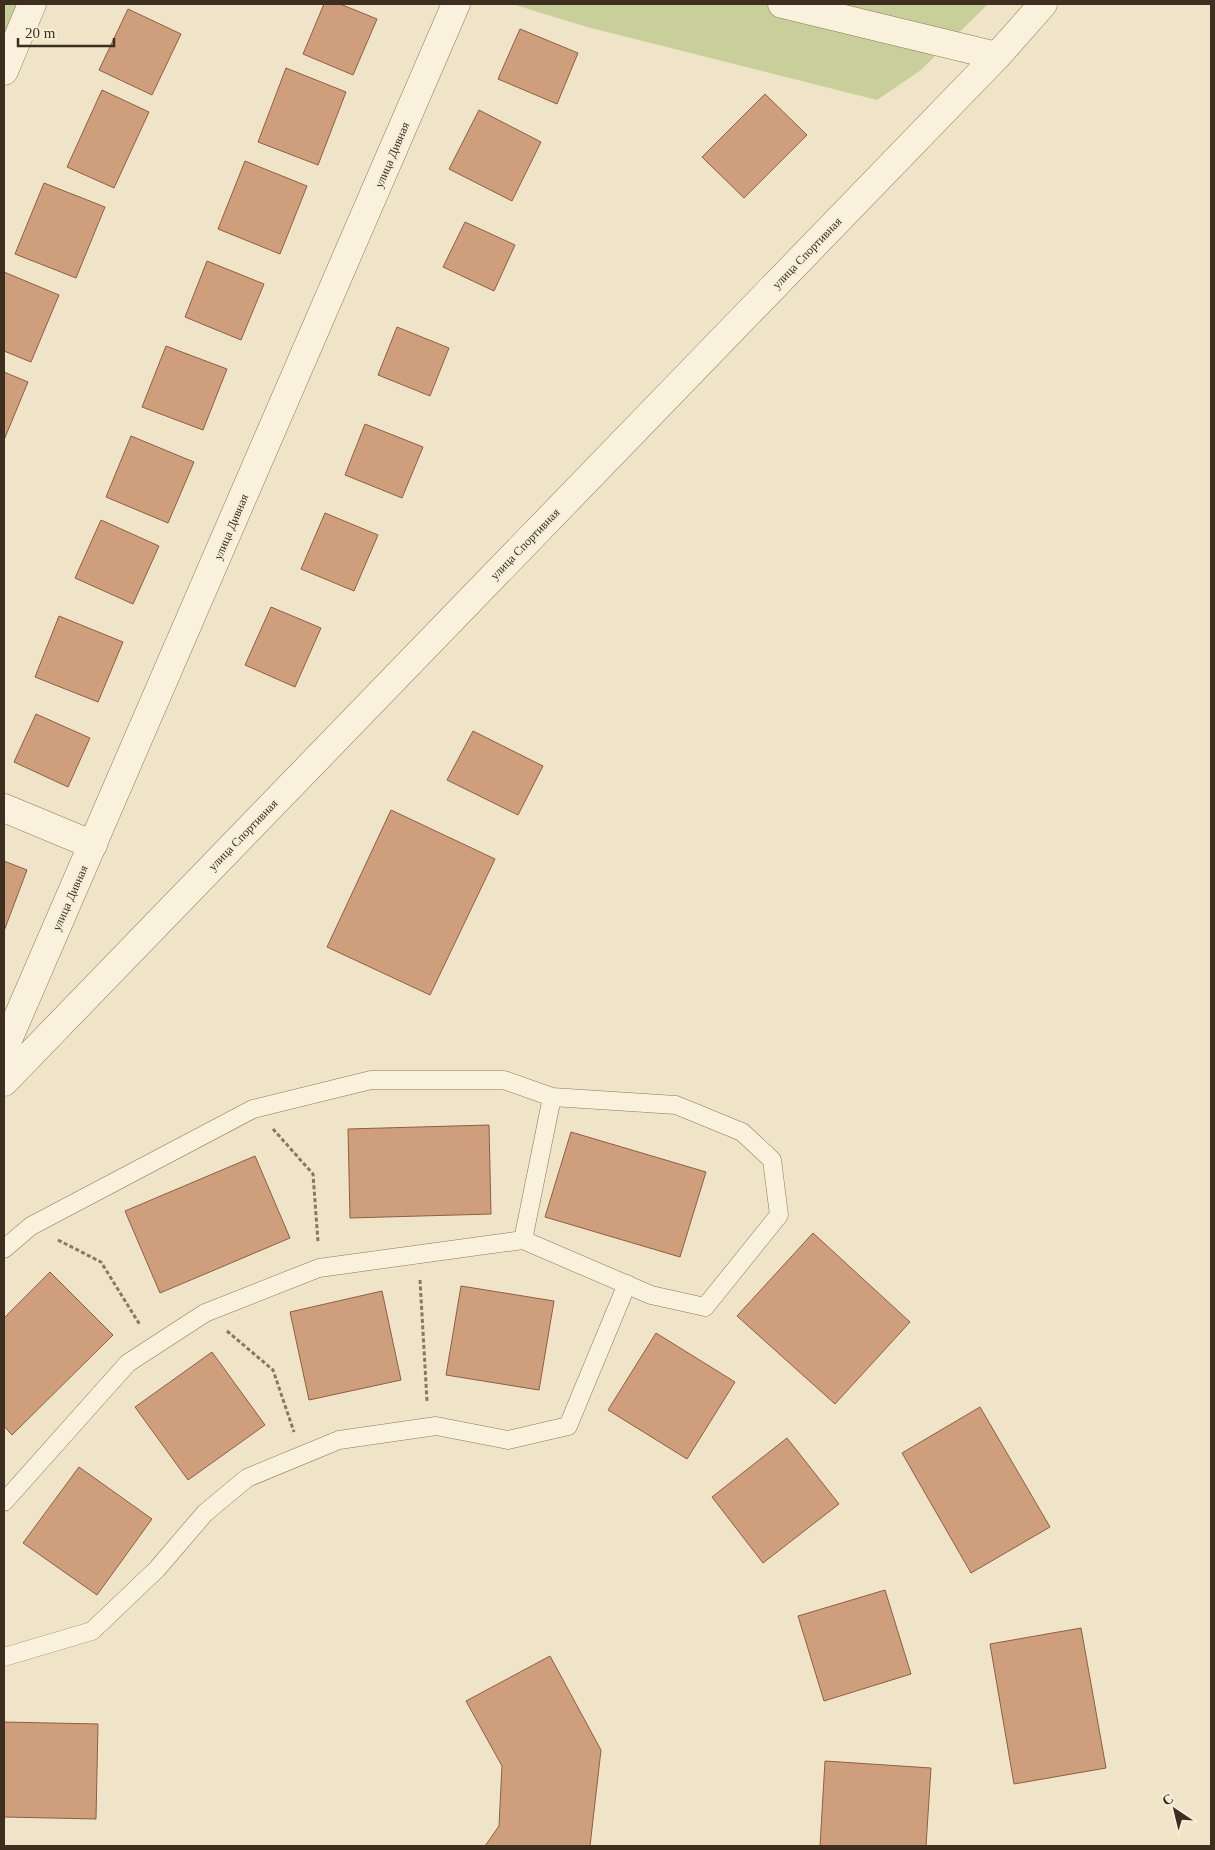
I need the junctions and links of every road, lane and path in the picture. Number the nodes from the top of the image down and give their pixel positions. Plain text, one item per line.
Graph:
1 (32, 4) edge
2 (456, 4) edge
3 (782, 4) edge
4 (1043, 4) edge
5 (997, 56) junction
6 (4, 71) edge
7 (4, 808) edge
8 (93, 845) junction
9 (4, 1049) edge
10 (4, 1082) edge
11 (552, 1097) junction
12 (254, 1109) junction
13 (31, 1226) junction
14 (523, 1240) junction
15 (4, 1249) edge
16 (418, 1254) junction
17 (319, 1268) junction
18 (627, 1284) junction
19 (205, 1313) junction
20 (153, 1347) junction
21 (429, 1427) junction
22 (302, 1455) junction
23 (4, 1502) edge
24 (4, 1657) edge

1 - 6 street
2 - 8 street, улица Дивная
3 - 5 street
4 - 5 street, улица Спортивная
5 - 10 street, улица Спортивная
7 - 8 street
8 - 9 street, улица Дивная
11 - 12 lane
11 - 14 lane
11 - 18 lane
12 - 13 lane
12 - 17 path
13 - 15 lane
13 - 20 path
14 - 16 lane
14 - 18 lane
16 - 17 lane
16 - 21 path
17 - 19 lane
18 - 21 lane
19 - 20 lane
19 - 22 path
20 - 23 lane
21 - 22 lane
22 - 24 lane

